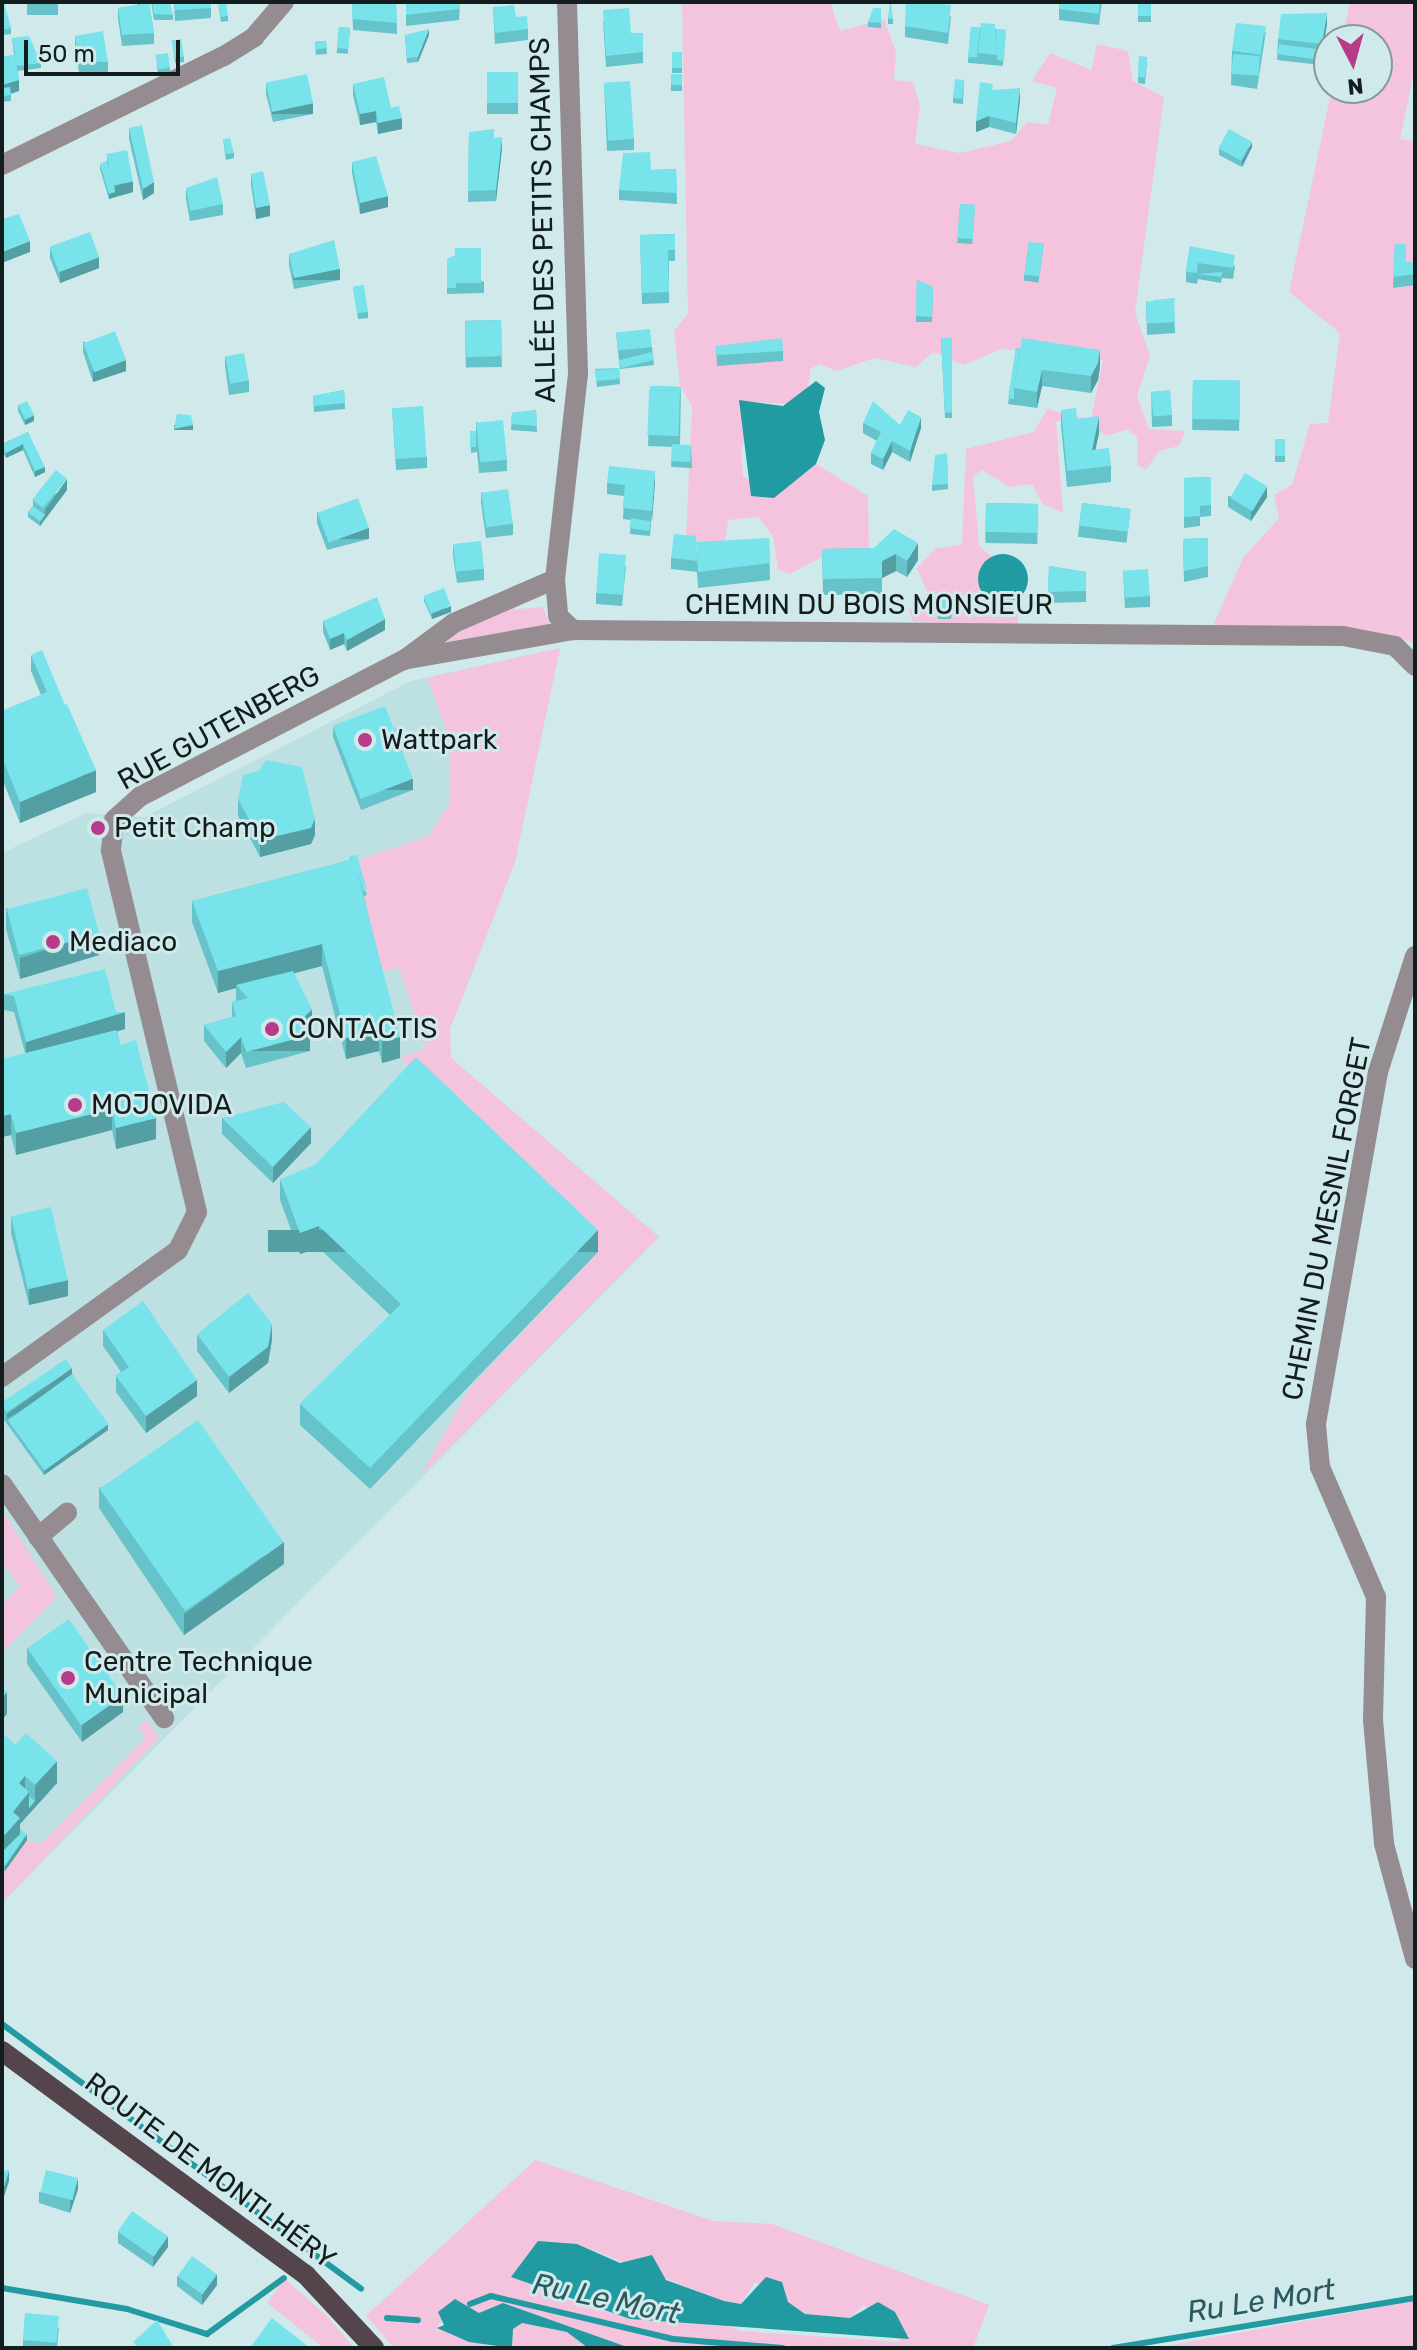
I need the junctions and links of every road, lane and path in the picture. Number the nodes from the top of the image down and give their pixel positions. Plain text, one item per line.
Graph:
1 (284, 2) edge
2 (567, 2) edge
3 (2, 165) edge
4 (555, 579) junction
5 (573, 630) junction
6 (403, 660) junction
7 (1415, 666) edge
8 (1415, 956) edge
9 (2, 1377) edge
10 (2, 1484) edge
11 (67, 1513) dead end
12 (38, 1537) junction
13 (164, 1718) dead end
14 (1415, 1959) edge
15 (2, 2051) edge
16 (374, 2348) edge

1 - 3 street
2 - 4 street, ALLÉE DES PETITS CHAMPS
4 - 5 street
4 - 6 street
5 - 6 street, RUE GUTENBERG
5 - 7 street, CHEMIN DU BOIS MONSIEUR
6 - 9 street, RUE GUTENBERG
8 - 14 street, CHEMIN DU MESNIL FORGET
10 - 12 street
11 - 12 street
12 - 13 street
15 - 16 main road, ROUTE DE MONTLHÉRY

